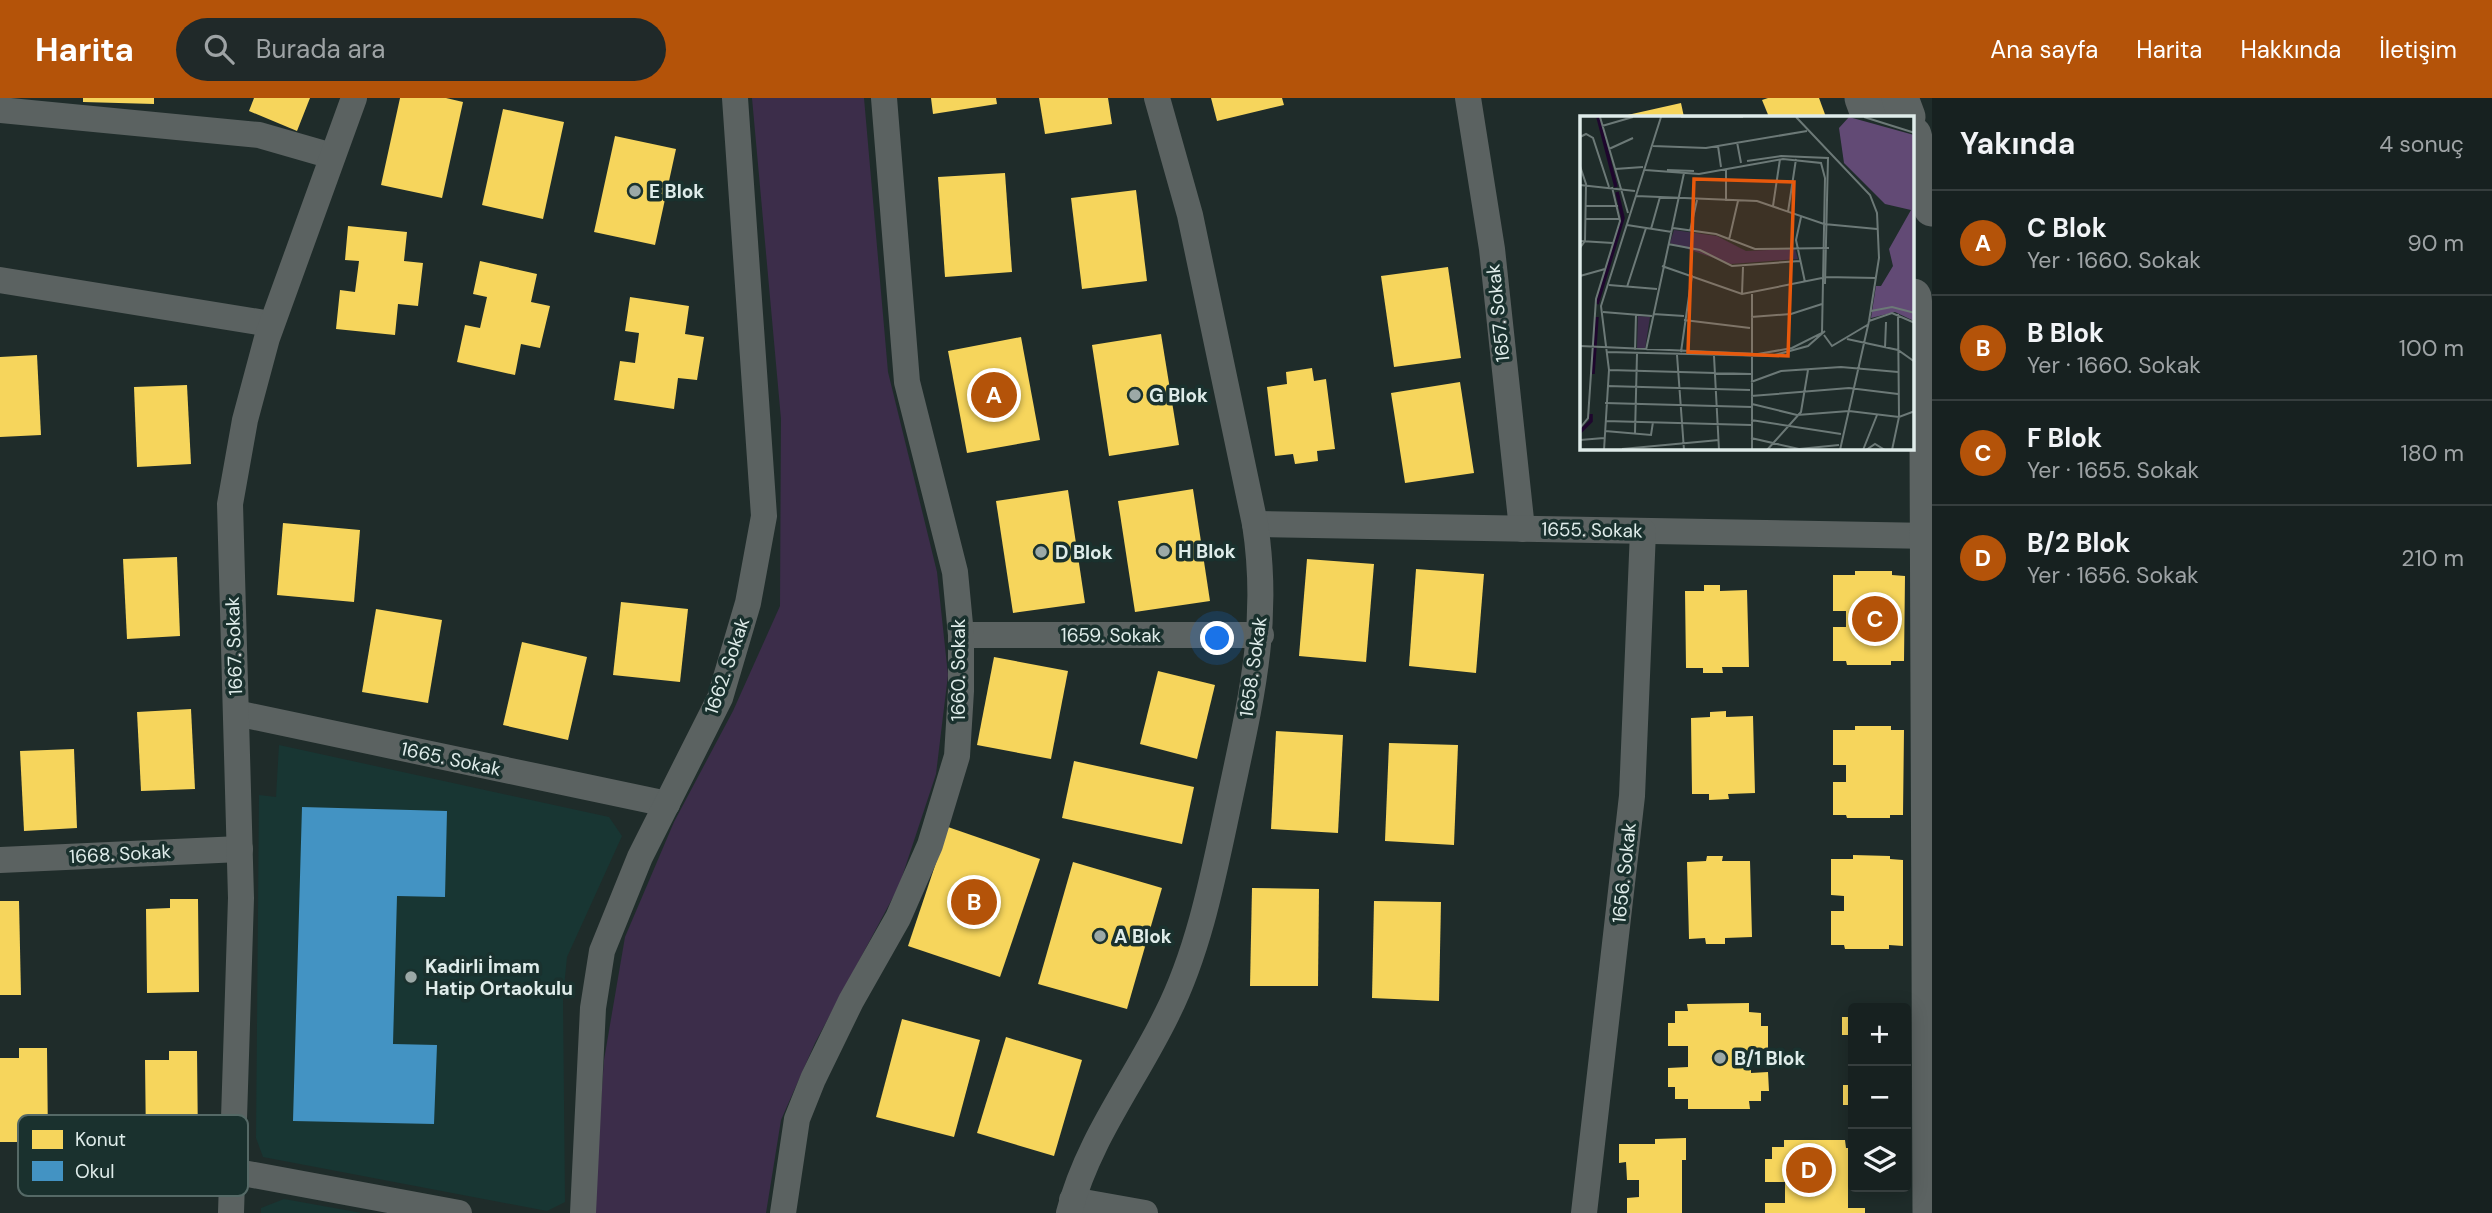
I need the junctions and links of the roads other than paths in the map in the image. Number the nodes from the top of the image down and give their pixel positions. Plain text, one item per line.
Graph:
1 (354, 98) edge
2 (735, 98) edge
3 (884, 98) edge
4 (1157, 98) edge
5 (1468, 98) edge
6 (1863, 98) edge
7 (1900, 98) edge
8 (0, 110) edge
9 (1870, 116) edge
10 (1907, 116) edge
11 (1914, 139) edge
12 (332, 156) junction
13 (1932, 208) edge
14 (0, 281) edge
15 (1914, 306) edge
16 (271, 324) junction
17 (1255, 524) junction
18 (1522, 529) junction
19 (1643, 531) junction
20 (1931, 536) edge
21 (961, 635) junction
22 (1261, 635) junction
23 (236, 713) junction
24 (667, 804) junction
25 (240, 849) junction
26 (0, 860) edge
27 (234, 1115) edge
28 (248, 1174) edge
29 (1070, 1206) edge
30 (459, 1213) edge
31 (583, 1213) edge
32 (783, 1213) edge
33 (1145, 1213) edge
34 (1584, 1213) edge
35 (1931, 1213) edge

1 - 12 street, 1667. Sokak
2 - 24 street, 1662. Sokak
3 - 21 street, 1660. Sokak
4 - 17 street, 1658. Sokak
5 - 18 street, 1657. Sokak
6 - 9 street
7 - 10 street
8 - 12 street
11 - 13 street
12 - 16 street, 1667. Sokak
14 - 16 street
15 - 20 street
16 - 23 street, 1667. Sokak
17 - 18 street, 1655. Sokak
17 - 22 street, 1658. Sokak
18 - 19 street, 1655. Sokak
19 - 20 street, 1655. Sokak
19 - 34 street, 1656. Sokak
20 - 35 street
21 - 22 street, 1659. Sokak
21 - 32 street, 1660. Sokak
22 - 29 street, 1658. Sokak
23 - 24 street, 1665. Sokak
23 - 25 street, 1667. Sokak
24 - 31 street, 1662. Sokak
25 - 26 street, 1668. Sokak
25 - 27 street, 1667. Sokak
28 - 30 street
29 - 33 street

